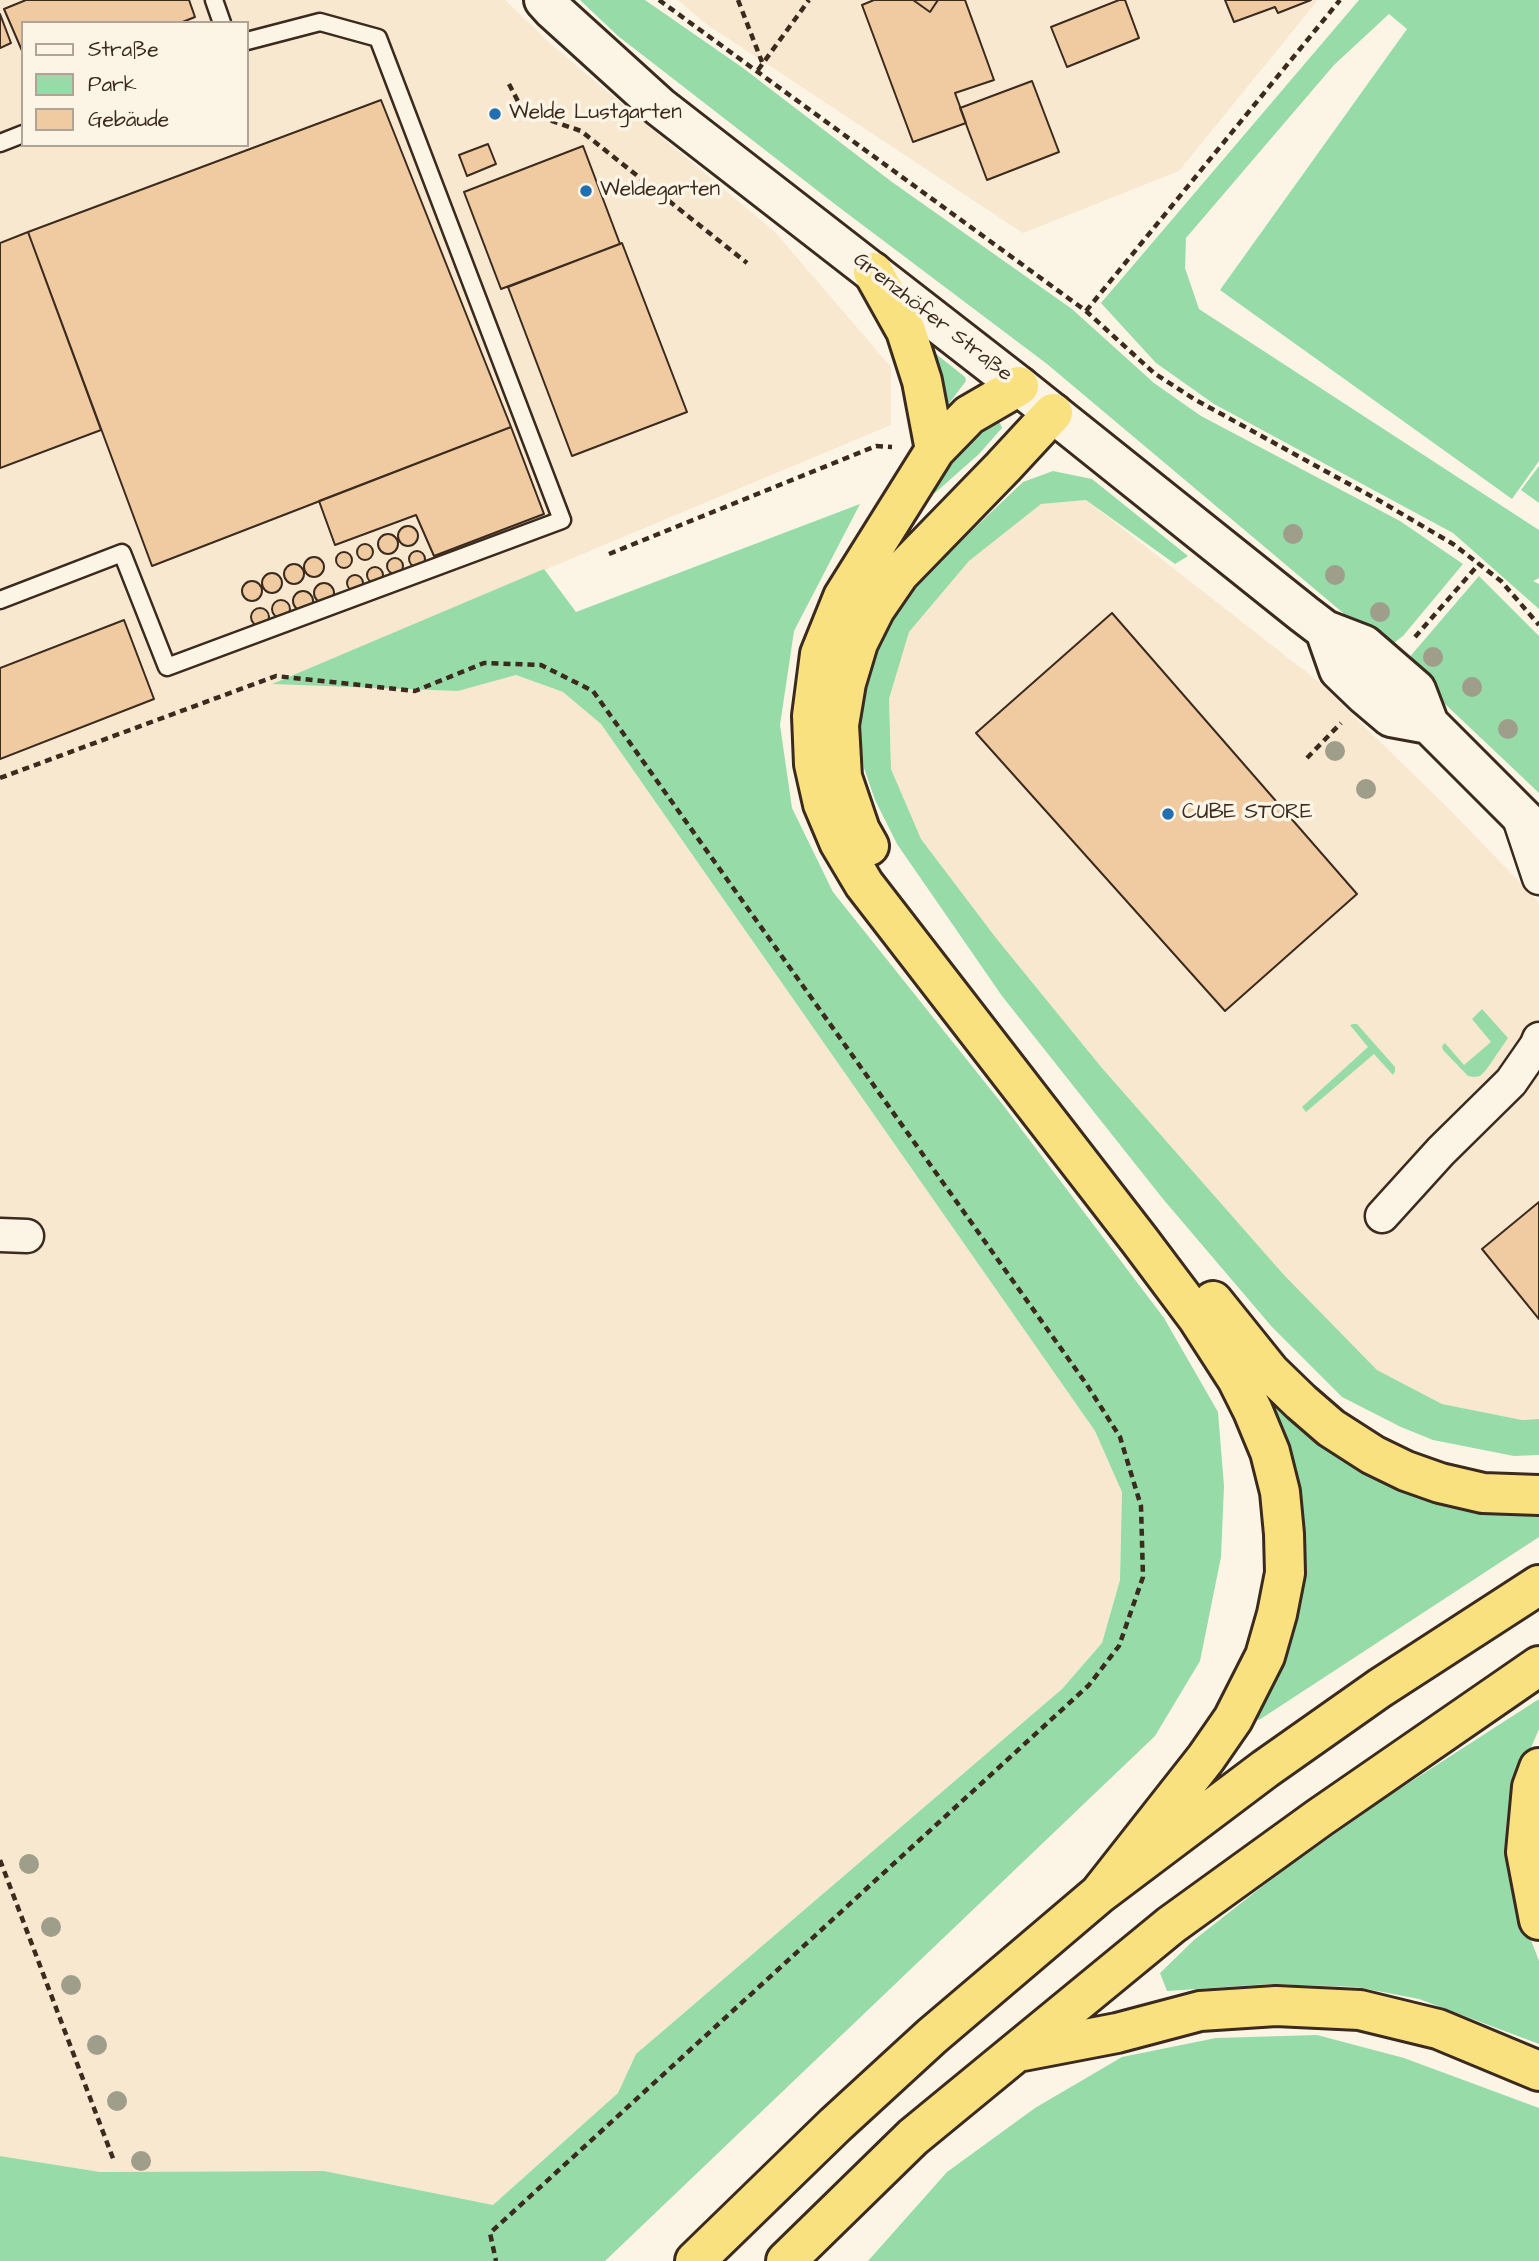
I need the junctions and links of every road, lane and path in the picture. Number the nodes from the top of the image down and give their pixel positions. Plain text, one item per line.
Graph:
1 (214, 0) edge
2 (544, 0) edge
3 (659, 0) edge
4 (738, 0) edge
5 (809, 0) edge
6 (1340, 0) edge
7 (221, 21) edge
8 (248, 41) edge
9 (762, 63) junction
10 (758, 70) junction
11 (509, 84) dead end
12 (21, 135) edge
13 (0, 143) edge
14 (747, 263) dead end
15 (873, 272) junction
16 (1086, 311) junction
17 (1019, 386) junction
18 (1053, 413) junction
19 (935, 450) junction
20 (610, 554) dead end
21 (0, 600) edge
22 (1539, 625) edge
23 (0, 778) edge
24 (1528, 823) edge
25 (1539, 878) edge
26 (1538, 1043) edge
27 (1382, 1216) dead end
28 (1539, 1494) edge
29 (1539, 1585) edge
30 (1539, 1666) edge
31 (1539, 1768) edge
32 (0, 1860) edge
33 (1099, 1894) junction
34 (1539, 1920) edge
35 (1014, 2053) junction
36 (1539, 2071) edge
37 (114, 2161) dead end
38 (496, 2261) edge
39 (695, 2261) edge
40 (786, 2261) edge

1 - 7 lane
2 - 15 street, Grenzhöfer Straße
3 - 10 path
4 - 9 path
5 - 9 path
6 - 16 path
8 - 21 lane
9 - 10 path
10 - 16 path
11 - 14 path
12 - 13 lane
15 - 17 street, Grenzhöfer Straße
15 - 19 highway
16 - 22 path
17 - 18 street, Grenzhöfer Straße
17 - 19 highway
18 - 24 street, Grenzhöfer Straße
18 - 28 highway
19 - 20 path
19 - 33 highway
23 - 38 path
24 - 25 street
26 - 27 street
29 - 33 highway
30 - 35 highway
31 - 34 highway
32 - 37 path
33 - 39 highway
35 - 36 highway
35 - 40 highway

